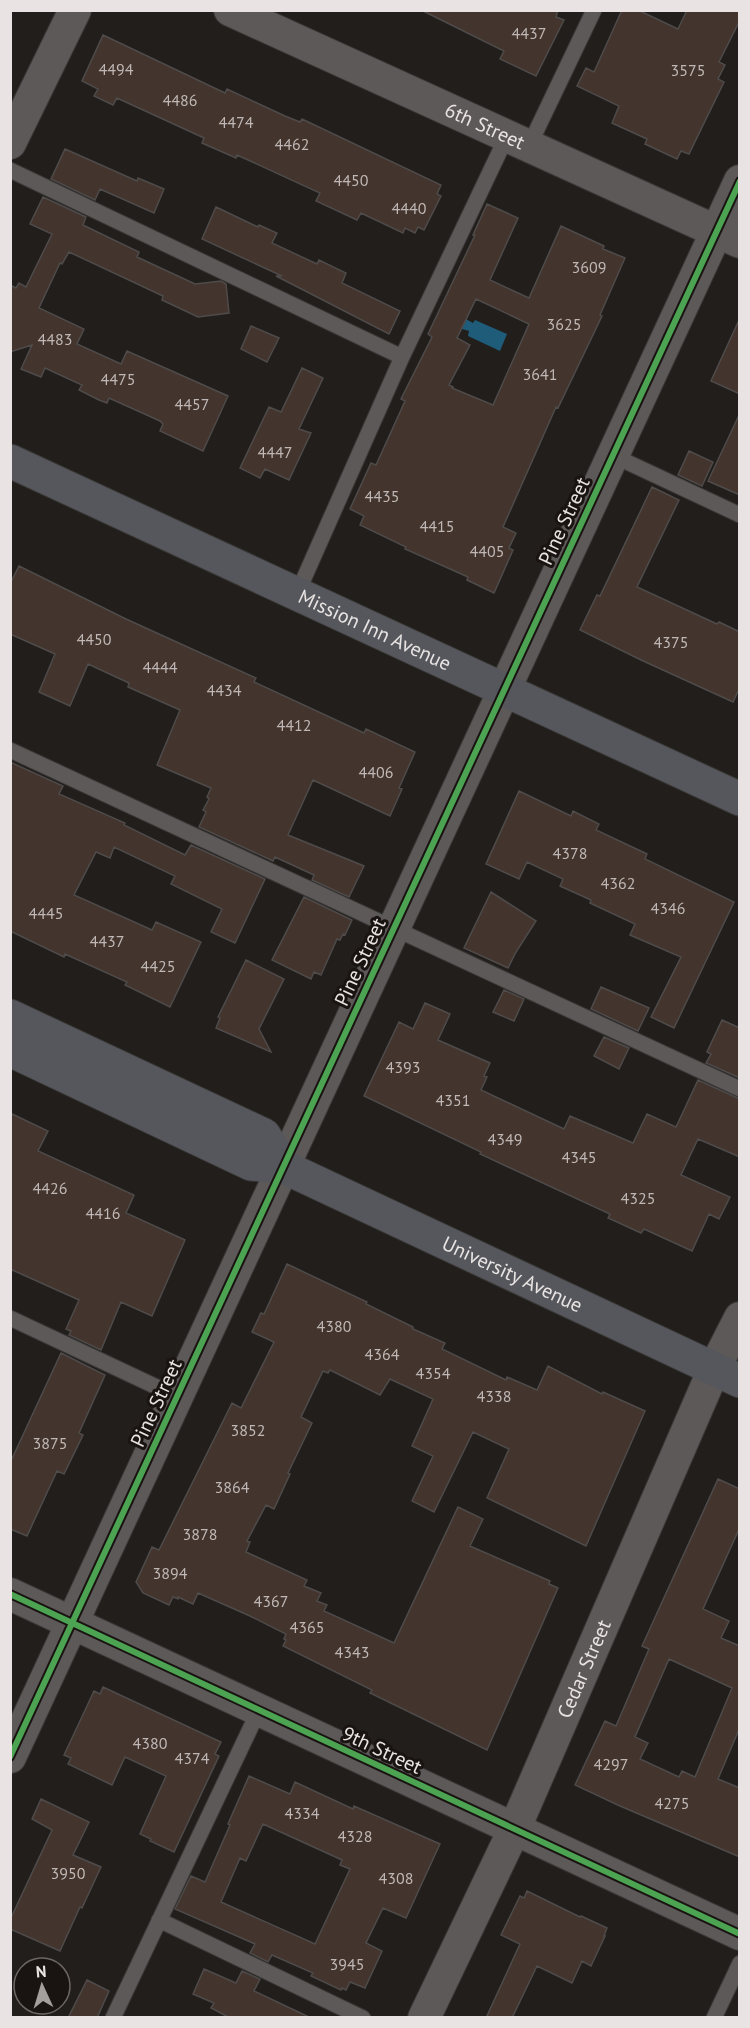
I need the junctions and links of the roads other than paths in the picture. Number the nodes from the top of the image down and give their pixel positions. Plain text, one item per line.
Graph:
1 (75, 10) edge
2 (230, 10) edge
3 (594, 10) edge
4 (518, 141) junction
5 (10, 143) edge
6 (10, 170) edge
7 (740, 182) edge
8 (728, 236) edge
9 (402, 357) junction
10 (612, 454) junction
11 (10, 461) edge
12 (740, 515) edge
13 (297, 594) junction
14 (503, 690) junction
15 (10, 750) edge
16 (740, 800) edge
17 (394, 928) junction
18 (10, 1016) edge
19 (10, 1050) edge
20 (740, 1089) edge
21 (285, 1167) junction
22 (10, 1318) edge
23 (740, 1318) edge
24 (727, 1375) edge
25 (178, 1397) junction
26 (10, 1594) edge
27 (72, 1623) junction
28 (259, 1710) junction
29 (10, 1757) edge
30 (514, 1830) junction
31 (159, 1920) junction
32 (740, 1934) edge
33 (740, 1963) edge
34 (113, 2018) edge
35 (363, 2018) edge
36 (424, 2018) edge
37 (714, 2018) edge

1 - 5 street
2 - 4 street, 6th Street
3 - 4 lane
4 - 8 street, 6th Street
4 - 9 lane
6 - 9 lane
7 - 8 street, Pine Street
8 - 10 street, Pine Street
9 - 13 lane
10 - 12 lane
10 - 14 street, Pine Street
11 - 13 main road, Mission Inn Avenue
13 - 14 main road, Mission Inn Avenue
14 - 16 main road, Mission Inn Avenue
14 - 17 street, Pine Street
15 - 17 lane
17 - 20 lane
17 - 21 street, Pine Street
18 - 21 main road
19 - 21 main road, University Avenue
21 - 24 main road, University Avenue
21 - 25 street, Pine Street
22 - 25 lane
23 - 24 street, Cedar Street
24 - 30 street, Cedar Street
25 - 27 street, Pine Street
26 - 27 street, 9th Street
27 - 28 street, 9th Street
27 - 29 street, Pine Street
28 - 30 street, 9th Street
28 - 31 lane
30 - 32 street, 9th Street
30 - 36 street, Cedar Street
31 - 34 lane
31 - 35 lane
33 - 37 lane

